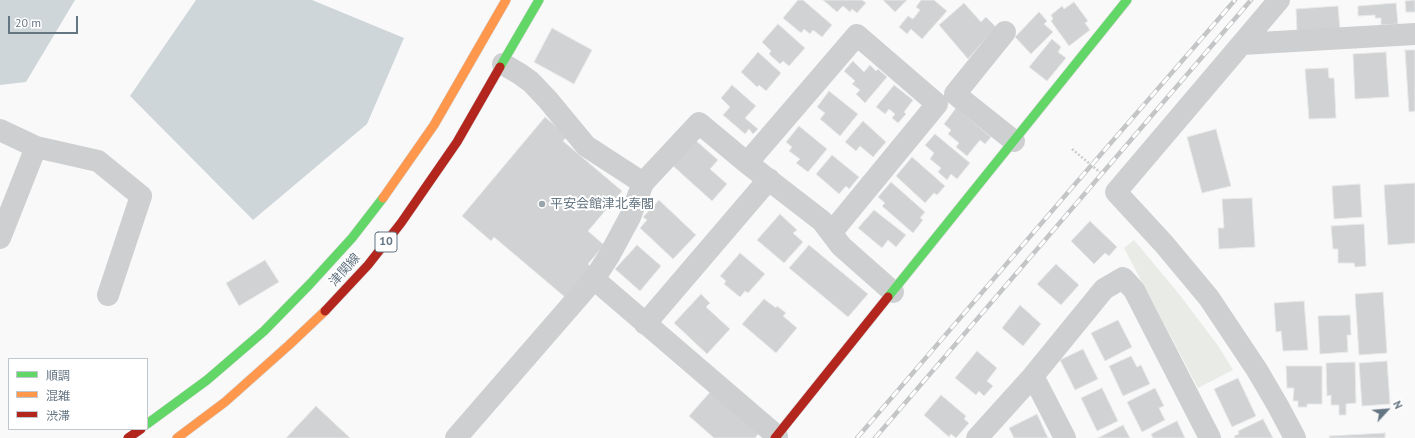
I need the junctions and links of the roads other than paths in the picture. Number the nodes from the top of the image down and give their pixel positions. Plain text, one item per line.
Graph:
1 (506, 0) edge
2 (539, 0) edge
3 (1127, 0) edge
4 (1280, 0) edge
5 (1005, 32) dead end
6 (1415, 34) edge
7 (1242, 44) junction
8 (503, 64) junction
9 (0, 130) edge
10 (1014, 142) junction
11 (36, 147) junction
12 (747, 163) junction
13 (769, 179) junction
14 (643, 183) junction
15 (831, 233) junction
16 (0, 238) edge
17 (594, 279) junction
18 (893, 292) junction
19 (108, 295) dead end
20 (645, 324) junction
21 (1033, 376) junction
22 (148, 423) edge
23 (140, 430) edge
24 (776, 437) edge
25 (128, 438) edge
26 (177, 438) edge
27 (456, 438) edge
28 (978, 438) edge
29 (1065, 438) edge
30 (1210, 438) edge
31 (1295, 438) edge

1 - 22 main road, 津関線 / 10
2 - 8 main road, 津関線 / 10
3 - 10 main road
4 - 7 street
5 - 10 street
6 - 7 street
7 - 31 street
8 - 14 street
8 - 26 main road, 津関線 / 10
9 - 11 street
10 - 18 main road
11 - 16 street
11 - 19 street
12 - 13 street
12 - 14 street
12 - 15 street
13 - 15 street
13 - 20 street
14 - 17 street
15 - 18 street
17 - 20 street
17 - 27 street
18 - 24 main road
20 - 24 street
21 - 28 street
21 - 29 street
21 - 30 street
23 - 25 main road

